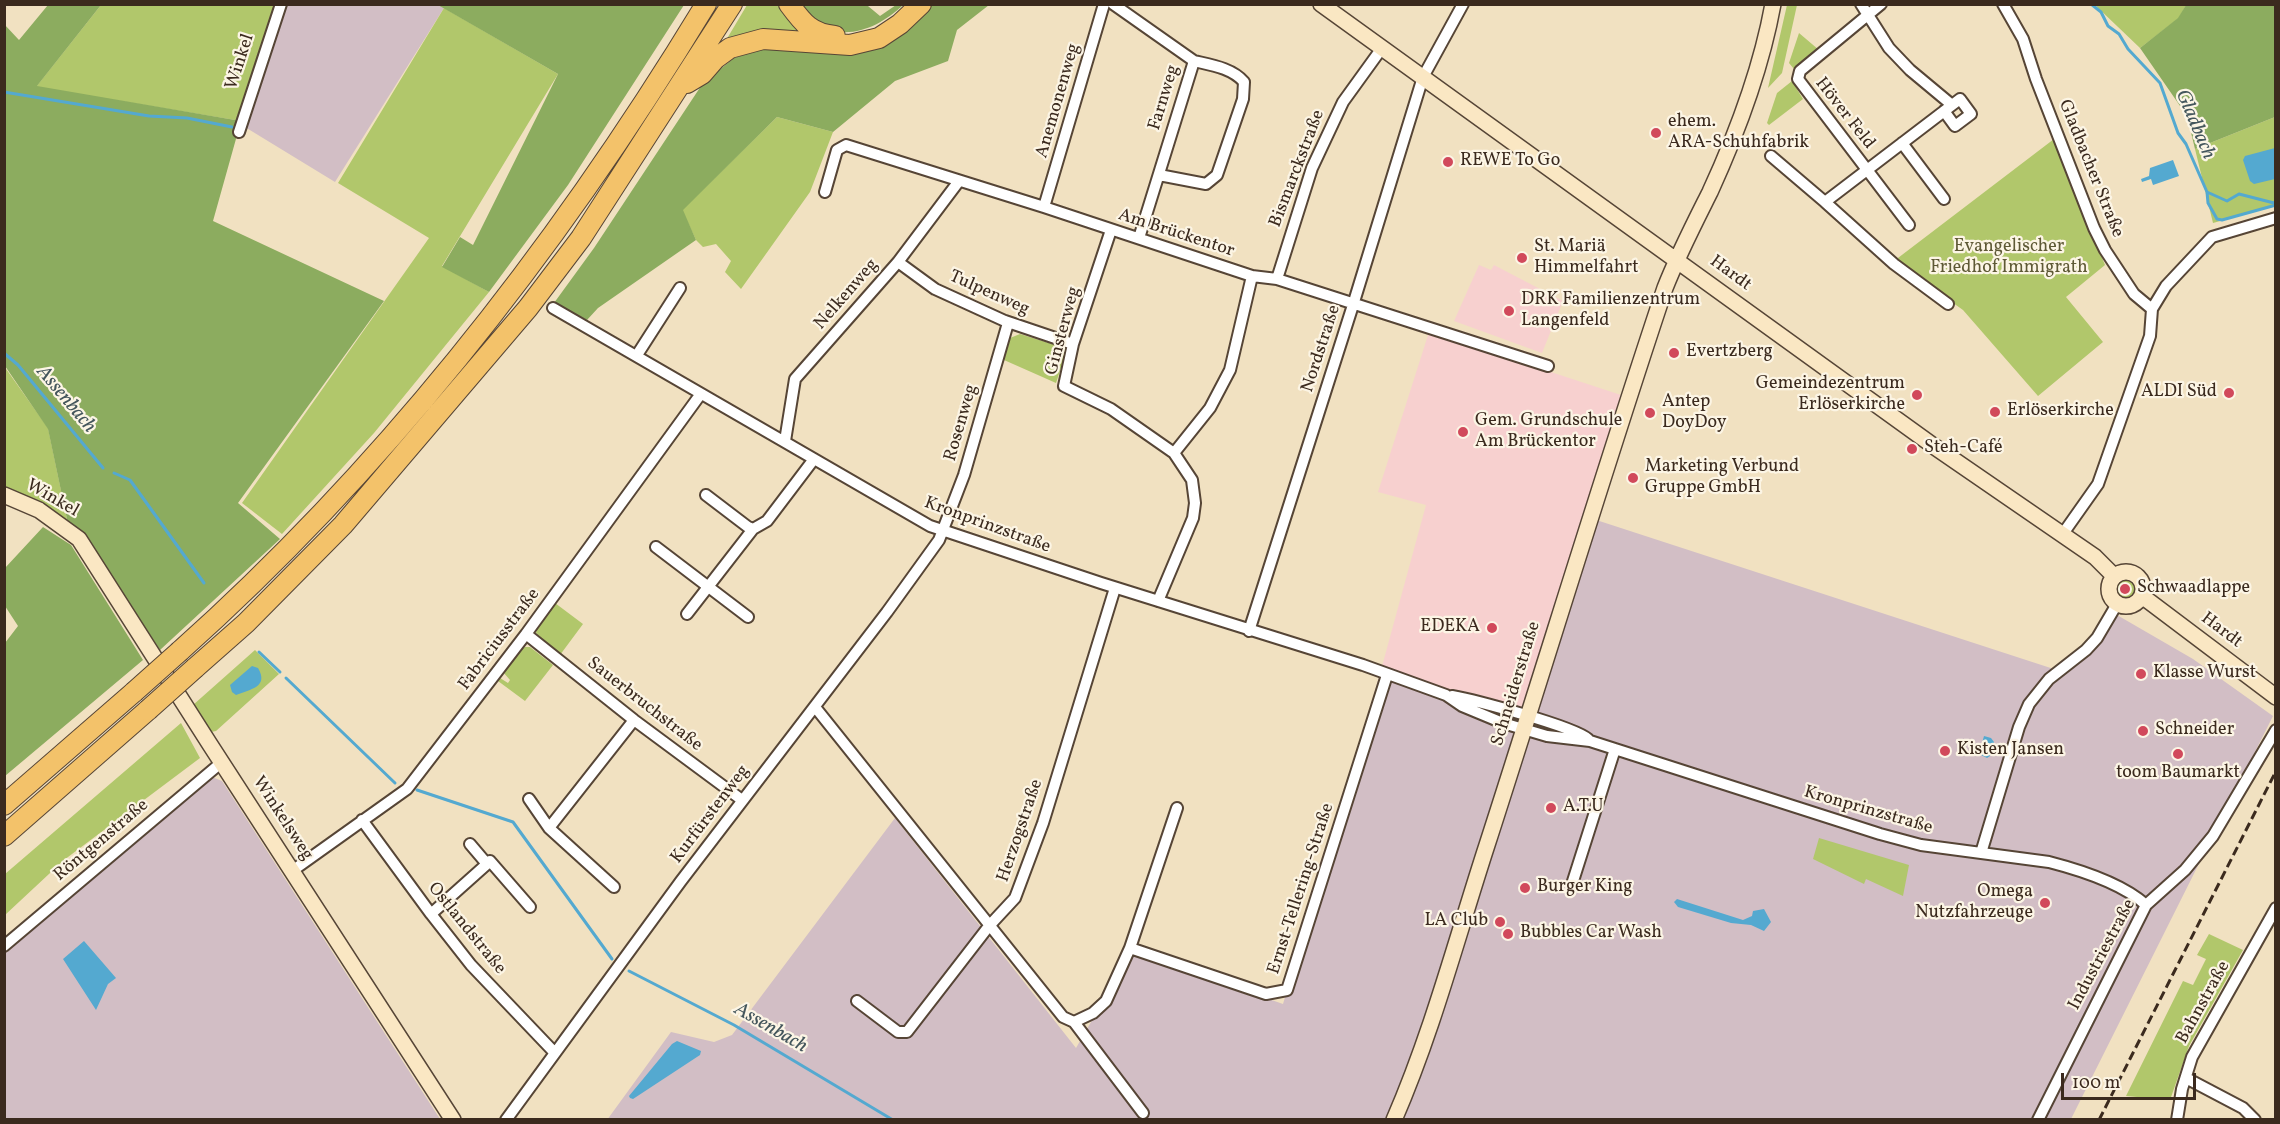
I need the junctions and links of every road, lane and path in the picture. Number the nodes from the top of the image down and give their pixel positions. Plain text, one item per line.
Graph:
1 (281, 4) edge
2 (692, 4) edge
3 (706, 4) edge
4 (732, 4) edge
5 (789, 4) edge
6 (912, 4) edge
7 (921, 4) edge
8 (1104, 4) edge
9 (1113, 4) edge
10 (1321, 4) edge
11 (1463, 4) edge
12 (1773, 4) edge
13 (1861, 4) edge
14 (1881, 4) edge
15 (2003, 4) edge
16 (1867, 15) junction
17 (1382, 48) junction
18 (1194, 61) junction
19 (665, 72) junction
20 (1423, 77) junction
21 (679, 87) junction
22 (239, 132) dead end
23 (1902, 143) junction
24 (1772, 156) dead end
25 (1866, 169) junction
26 (1159, 176) junction
27 (959, 181) junction
28 (825, 192) dead end
29 (1944, 199) dead end
30 (1825, 202) junction
31 (1044, 207) junction
32 (2276, 218) edge
33 (1909, 225) dead end
34 (1111, 230) junction
35 (1139, 238) junction
36 (1676, 259) junction
37 (898, 262) junction
38 (1252, 276) junction
39 (1277, 279) junction
40 (680, 288) dead end
41 (1948, 304) dead end
42 (1353, 305) junction
43 (553, 308) dead end
44 (2152, 309) junction
45 (1008, 323) junction
46 (1073, 344) junction
47 (637, 355) junction
48 (1548, 366) dead end
49 (700, 395) junction
50 (785, 441) junction
51 (1174, 453) junction
52 (814, 459) junction
53 (4, 495) edge
54 (706, 495) dead end
55 (753, 529) junction
56 (942, 531) junction
57 (2062, 535) junction
58 (80, 539) joint
59 (656, 548) dead end
60 (2114, 576) junction
61 (708, 587) junction
62 (1115, 588) junction
63 (2142, 596) junction
64 (1158, 601) junction
65 (2117, 604) junction
66 (687, 614) dead end
67 (748, 617) dead end
68 (1249, 631) junction
69 (526, 634) junction
70 (1388, 675) junction
71 (2276, 697) edge
72 (815, 707) junction
73 (634, 720) junction
74 (1525, 723) junction
75 (2276, 730) edge
76 (1615, 749) junction
77 (222, 762) junction
78 (528, 799) dead end
79 (742, 800) junction
80 (4, 805) edge
81 (1177, 808) dead end
82 (362, 820) junction
83 (549, 828) junction
84 (4, 836) edge
85 (470, 844) dead end
86 (1981, 853) junction
87 (487, 864) junction
88 (292, 871) junction
89 (1573, 881) dead end
90 (614, 887) dead end
91 (2146, 905) junction
92 (530, 907) dead end
93 (2276, 908) edge
94 (431, 914) junction
95 (989, 926) junction
96 (4, 946) edge
97 (1130, 948) junction
98 (857, 1001) dead end
99 (1074, 1022) junction
100 (554, 1052) junction
101 (2186, 1078) junction
102 (1143, 1113) dead end
103 (453, 1119) edge
104 (507, 1119) edge
105 (1394, 1119) edge
106 (2038, 1119) edge
107 (2177, 1119) edge
108 (2255, 1119) edge

1 - 22 street, Winkel
2 - 19 highway
3 - 19 highway
4 - 21 highway
5 - 6 highway
7 - 21 highway
8 - 31 street, Anemonenweg
9 - 18 street, Farnweg
10 - 17 main road, Hardt
11 - 20 street, Nordstraße
12 - 36 main road, Schneiderstraße
13 - 16 street
14 - 16 street
15 - 44 street, Gladbacher Straße
16 - 23 street, Höver Feld
16 - 25 street, Höver Feld
17 - 20 main road, Hardt
17 - 39 street, Bismarckstraße
18 - 26 street, Farnweg
18 - 26 street
19 - 80 highway, bridge
20 - 36 main road, Hardt
20 - 42 street, Nordstraße
21 - 84 highway, bridge
23 - 25 street, Höver Feld
23 - 29 street, Höver Feld
24 - 30 street
25 - 30 street, Höver Feld
25 - 33 street, Höver Feld
26 - 35 street, Farnweg
27 - 28 street, Am Brückentor
27 - 31 street, Am Brückentor
27 - 37 street, Nelkenweg
30 - 41 street
31 - 34 street, Am Brückentor
32 - 44 street
34 - 35 street, Am Brückentor
34 - 46 street, Ginsterweg
35 - 38 street, Am Brückentor
36 - 57 main road, Hardt
36 - 74 main road, Schneiderstraße
37 - 45 street, Tulpenweg
37 - 50 street, Nelkenweg
38 - 39 street, Am Brückentor
38 - 51 street
39 - 42 street, Am Brückentor
40 - 47 street
42 - 48 street, Am Brückentor
42 - 68 street, Nordstraße
43 - 47 street, Kronprinzstraße
44 - 57 street
45 - 46 street, Tulpenweg
45 - 56 street, Rosenweg
46 - 51 street, Ginsterweg
47 - 49 street, Kronprinzstraße
49 - 50 street, Kronprinzstraße
49 - 69 street, Fabriciusstraße
50 - 52 street, Kronprinzstraße
51 - 64 street
52 - 55 street
52 - 56 street, Kronprinzstraße
53 - 58 main road, Winkel
54 - 55 street
55 - 61 street
56 - 62 street, Kronprinzstraße
56 - 72 street, Kurfürstenweg
57 - 60 main road, Hardt
58 - 77 main road, Winkelsweg
59 - 61 street
60 - 63 main road
60 - 65 main road
61 - 66 street
61 - 67 street
62 - 64 street, Kronprinzstraße
62 - 95 street, Herzogstraße
63 - 65 main road
63 - 71 main road, Hardt
64 - 68 street, Kronprinzstraße
65 - 86 street
68 - 70 street, Kronprinzstraße
69 - 73 street, Sauerbruchstraße
69 - 82 street, Fabriciusstraße
70 - 74 street, Kronprinzstraße
70 - 97 street, Ernst-Tellering-Straße
72 - 79 street, Kurfürstenweg
72 - 95 street
73 - 79 street, Sauerbruchstraße
73 - 83 street
74 - 76 street, Kronprinzstraße
74 - 105 main road, Schneiderstraße
75 - 91 street, Industriestraße
76 - 86 street, Kronprinzstraße
76 - 89 street
77 - 88 main road, Winkelsweg
77 - 96 street, Röntgenstraße
78 - 83 street
79 - 100 street, Kurfürstenweg
81 - 97 street
82 - 88 street, Fabriciusstraße
82 - 94 street, Ostlandstraße
83 - 90 street
85 - 87 street
86 - 91 street, Kronprinzstraße
87 - 92 street
87 - 94 street
88 - 103 main road, Winkelsweg
91 - 106 street, Industriestraße
93 - 101 street, Bahnstraße
94 - 100 street, Ostlandstraße
95 - 98 street, Herzogstraße
95 - 99 street
97 - 99 street
99 - 102 street
100 - 104 street, Kurfürstenweg
101 - 107 street, Bahnstraße
101 - 108 street

